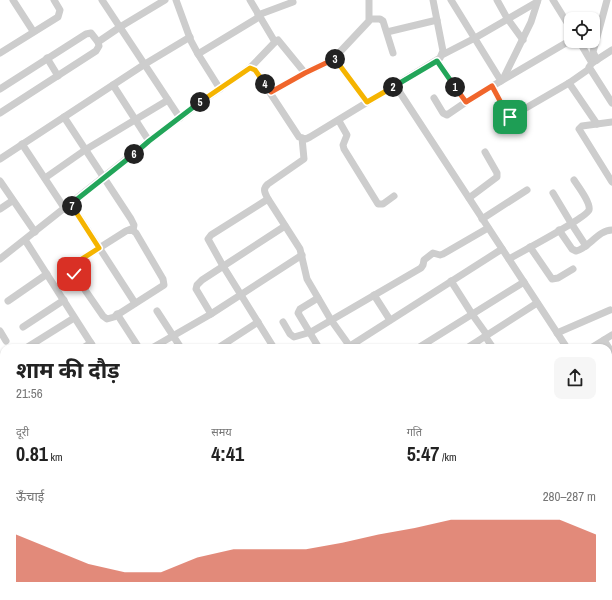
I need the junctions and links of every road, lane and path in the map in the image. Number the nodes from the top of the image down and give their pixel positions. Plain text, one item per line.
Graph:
1 (13, 0) edge
2 (54, 0) edge
3 (102, 0) edge
4 (165, 0) edge
5 (176, 0) edge
6 (250, 0) edge
7 (369, 0) edge
8 (433, 0) edge
9 (451, 0) edge
10 (553, 0) edge
11 (499, 1) edge
12 (537, 1) edge
13 (293, 2) dead end
14 (605, 2) edge
15 (259, 16) junction
16 (507, 18) junction
17 (564, 18) edge
18 (370, 19) junction
19 (437, 20) junction
20 (120, 27) junction
21 (33, 31) junction
22 (387, 32) junction
23 (190, 37) junction
24 (475, 38) junction
25 (523, 40) junction
26 (98, 42) junction
27 (274, 42) junction
28 (564, 44) edge
29 (583, 48) edge
30 (612, 50) edge
31 (0, 53) edge
32 (198, 54) junction
33 (393, 54) dead end
34 (47, 58) junction
35 (334, 58) junction
36 (440, 58) junction
37 (145, 64) junction
38 (592, 64) junction
39 (250, 68) junction
40 (305, 73) junction
41 (58, 76) junction
42 (502, 80) junction
43 (569, 83) junction
44 (113, 85) junction
45 (395, 85) junction
46 (492, 86) junction
47 (0, 89) edge
48 (220, 89) junction
49 (271, 92) junction
50 (434, 98) dead end
51 (168, 100) junction
52 (367, 102) junction
53 (466, 102) junction
54 (612, 103) edge
55 (0, 113) edge
56 (64, 117) junction
57 (180, 118) junction
58 (135, 120) junction
59 (339, 121) junction
60 (612, 122) edge
61 (597, 124) junction
62 (302, 138) junction
63 (149, 141) junction
64 (22, 144) junction
65 (85, 150) junction
66 (485, 152) dead end
67 (0, 159) edge
68 (45, 178) junction
69 (103, 178) junction
70 (574, 180) dead end
71 (0, 181) edge
72 (612, 182) edge
73 (527, 190) dead end
74 (553, 193) dead end
75 (394, 196) dead end
76 (469, 198) junction
77 (268, 199) junction
78 (12, 201) junction
79 (68, 206) junction
80 (0, 209) edge
81 (482, 219) junction
82 (570, 224) junction
83 (285, 226) junction
84 (488, 228) junction
85 (134, 230) junction
86 (559, 230) junction
87 (612, 230) edge
88 (34, 232) junction
89 (25, 240) junction
90 (586, 246) junction
91 (530, 247) junction
92 (99, 248) junction
93 (502, 249) junction
94 (302, 255) junction
95 (509, 259) junction
96 (0, 260) edge
97 (223, 266) junction
98 (573, 269) dead end
99 (47, 274) junction
100 (451, 281) junction
101 (524, 282) junction
102 (242, 294) junction
103 (374, 295) junction
104 (318, 298) junction
105 (64, 300) junction
106 (8, 301) dead end
107 (537, 302) junction
108 (135, 303) junction
109 (610, 310) dead end
110 (157, 311) dead end
111 (117, 314) junction
112 (210, 314) junction
113 (472, 314) junction
114 (74, 318) junction
115 (331, 320) junction
116 (390, 320) junction
117 (258, 322) junction
118 (283, 322) dead end
119 (23, 327) dead end
120 (0, 331) edge
121 (309, 332) junction
122 (557, 333) junction
123 (173, 335) junction
124 (486, 335) junction
125 (612, 335) edge
126 (604, 340) junction
127 (6, 341) dead end
128 (32, 344) edge
129 (91, 344) edge
130 (136, 344) edge
131 (158, 344) edge
132 (179, 344) edge
133 (224, 344) edge
134 (272, 344) edge
135 (316, 344) edge
136 (349, 344) edge
137 (355, 344) edge
138 (424, 344) edge
139 (473, 344) edge
140 (491, 344) edge
141 (564, 344) edge
142 (598, 344) edge
143 (606, 344) edge

1 - 21 street
2 - 21 street
3 - 20 street
4 - 20 street
5 - 23 street
6 - 15 street
7 - 18 street
8 - 19 street
9 - 24 street
10 - 17 street
11 - 16 street
12 - 16 street
12 - 25 street
13 - 15 street
14 - 38 street
15 - 27 street
15 - 32 street
16 - 24 street
16 - 25 street
18 - 22 street
18 - 35 street
19 - 22 street
19 - 36 street
20 - 26 street
20 - 37 street
21 - 31 street
22 - 33 street
23 - 32 street
23 - 37 street
24 - 36 street
24 - 42 street
25 - 42 street
26 - 34 street
26 - 41 street
27 - 39 street
27 - 40 street
28 - 42 street
29 - 38 street
30 - 38 street
32 - 48 street
34 - 41 street
34 - 47 street
35 - 40 street
35 - 52 street
36 - 45 street
36 - 53 street
37 - 44 street
37 - 51 street
38 - 43 street
38 - 54 street
39 - 48 street
39 - 49 street
40 - 49 street
41 - 55 street
42 - 46 street
43 - 46 street
43 - 61 street
44 - 56 street
44 - 58 street
45 - 52 street
45 - 76 street
46 - 53 street
48 - 57 street
49 - 62 street
50 - 53 street
51 - 57 street
51 - 58 street
52 - 59 street
56 - 64 street
56 - 65 street
57 - 63 street
58 - 63 street
58 - 65 street
59 - 62 street
59 - 75 street
60 - 61 street
61 - 72 street
62 - 77 street
63 - 69 street
64 - 67 street
64 - 68 street
65 - 68 street
65 - 69 street
66 - 76 street
68 - 79 street
69 - 79 street
69 - 85 street
70 - 82 street
71 - 78 street
73 - 81 street
74 - 82 street
76 - 81 street
77 - 83 street
77 - 97 street
78 - 80 street
78 - 88 street
79 - 88 street
79 - 92 street
81 - 84 street
82 - 86 street
82 - 90 street
83 - 94 street
83 - 97 street
84 - 93 street
84 - 103 street
85 - 92 street
85 - 108 street
86 - 90 street
86 - 91 street
87 - 90 street
88 - 89 street
89 - 96 street
89 - 99 street
91 - 95 street
91 - 98 street
92 - 108 street
92 - 111 street
93 - 95 street
93 - 100 street
94 - 102 street
94 - 104 street
95 - 101 street
97 - 102 street
97 - 112 street
99 - 105 street
99 - 106 street
100 - 113 street
100 - 116 street
101 - 107 street
101 - 113 street
102 - 112 street
102 - 117 street
103 - 115 street
103 - 116 street
104 - 115 street
104 - 121 street
105 - 114 street
105 - 119 street
107 - 122 street
107 - 124 street
108 - 111 street
109 - 122 street
110 - 123 street
111 - 130 street
112 - 123 street
113 - 124 street
113 - 138 street
114 - 128 street
114 - 129 street
115 - 121 street
115 - 136 street
116 - 137 street
117 - 133 street
117 - 134 street
118 - 121 street
120 - 127 street
121 - 135 street
122 - 141 street
123 - 131 street
123 - 132 street
124 - 139 street
124 - 140 street
125 - 126 street
126 - 142 street
126 - 143 street

